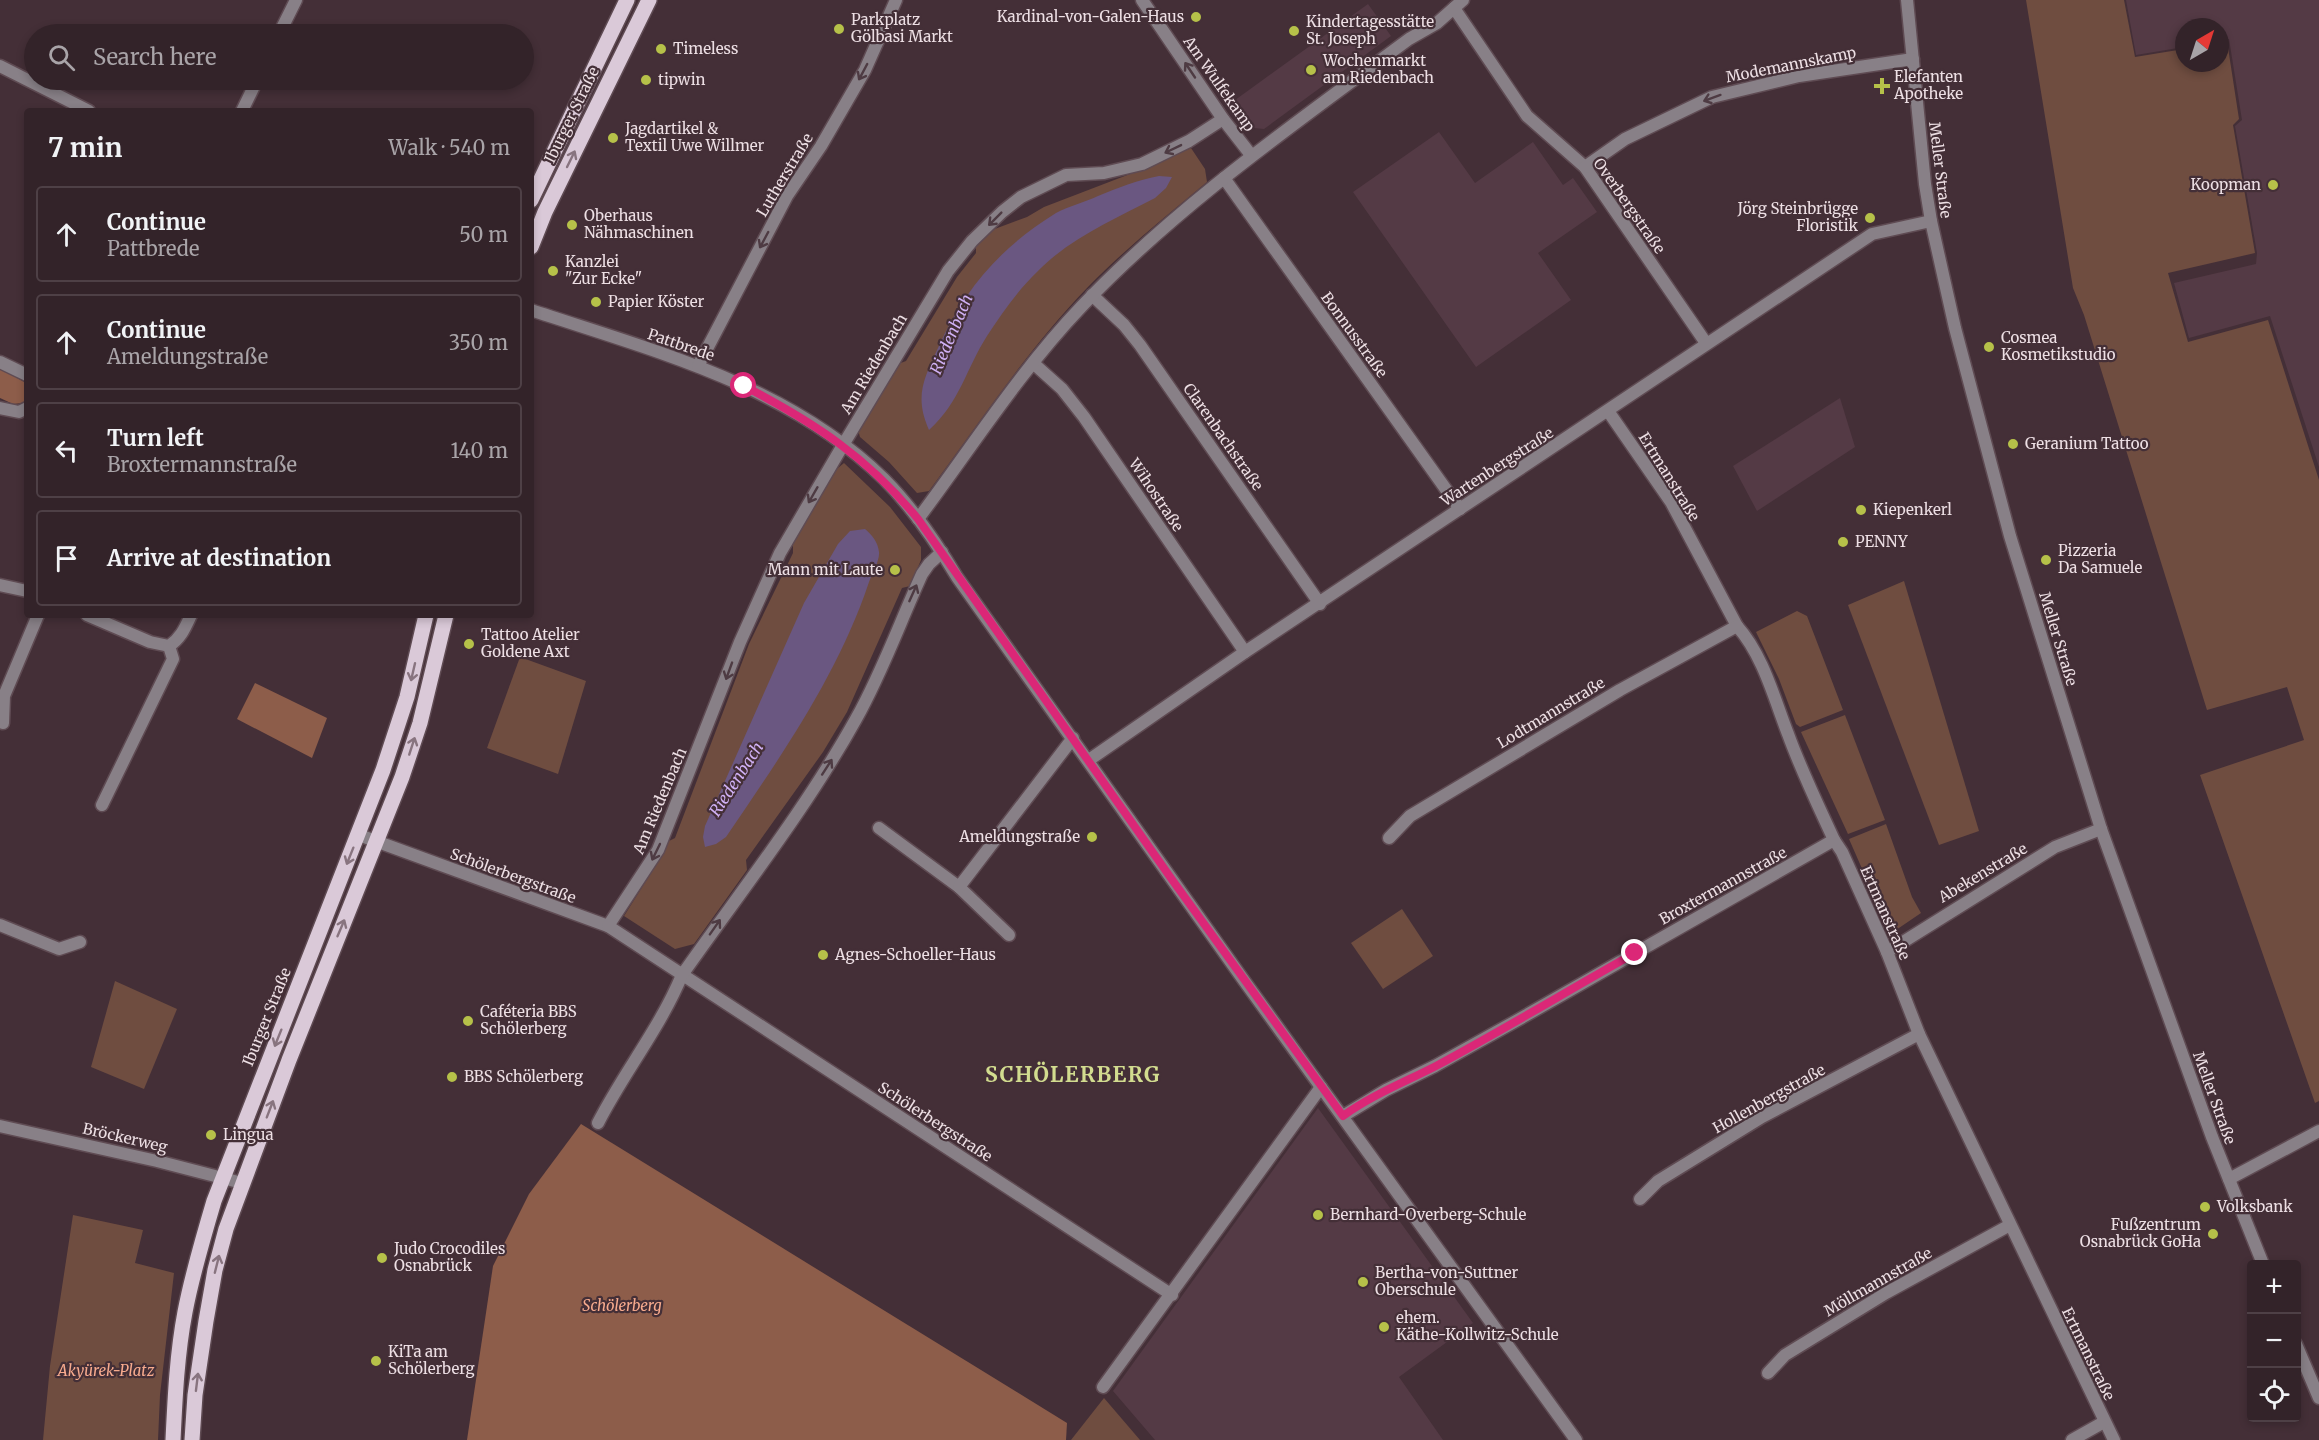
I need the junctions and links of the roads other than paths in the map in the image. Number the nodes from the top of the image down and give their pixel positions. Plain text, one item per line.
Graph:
1 (296, 0) edge
2 (627, 0) edge
3 (649, 0) edge
4 (896, 0) edge
5 (1142, 0) edge
6 (1907, 0) edge
7 (1459, 4) edge
8 (284, 24) edge
9 (1913, 59) junction
10 (0, 66) edge
11 (24, 78) edge
12 (47, 90) edge
13 (252, 90) edge
14 (83, 108) edge
15 (243, 108) edge
16 (1223, 119) junction
17 (1251, 155) junction
18 (1585, 167) junction
19 (1224, 178) junction
20 (534, 194) edge
21 (1931, 221) junction
22 (534, 240) edge
23 (1092, 295) junction
24 (534, 311) edge
25 (1706, 343) junction
26 (0, 362) edge
27 (1033, 363) junction
28 (698, 366) junction
29 (24, 374) edge
30 (0, 408) edge
31 (24, 410) edge
32 (1608, 411) junction
33 (843, 445) junction
34 (1460, 509) junction
35 (918, 519) junction
36 (942, 552) junction
37 (0, 585) edge
38 (24, 590) edge
39 (1320, 604) junction
40 (37, 618) edge
41 (94, 618) edge
42 (190, 618) edge
43 (425, 618) edge
44 (445, 618) edge
45 (1737, 626) junction
46 (169, 646) junction
47 (1245, 652) junction
48 (3, 723) dead end
49 (1073, 738) junction
50 (1089, 760) junction
51 (102, 805) dead end
52 (879, 828) dead end
53 (2101, 829) junction
54 (359, 835) junction
55 (1389, 838) dead end
56 (1834, 840) junction
57 (377, 842) junction
58 (959, 887) junction
59 (0, 925) edge
60 (608, 926) junction
61 (1009, 935) dead end
62 (80, 942) dead end
63 (1887, 952) junction
64 (682, 975) junction
65 (1919, 1034) junction
66 (1321, 1087) junction
67 (1343, 1116) junction
68 (598, 1123) dead end
69 (0, 1126) edge
70 (2319, 1131) edge
71 (222, 1177) junction
72 (2229, 1179) junction
73 (242, 1184) junction
74 (1640, 1199) dead end
75 (2010, 1225) junction
76 (2261, 1260) edge
77 (1172, 1295) junction
78 (2301, 1356) edge
79 (1768, 1373) dead end
80 (1103, 1387) dead end
81 (2319, 1398) edge
82 (2104, 1422) junction
83 (173, 1440) edge
84 (192, 1440) edge
85 (1576, 1440) edge
86 (2072, 1440) edge
87 (2114, 1440) edge

1 - 8 street
2 - 20 main road, Iburger Straße
22 -> 3 main road, Iburger Straße
4 -> 28 street, Lutherstraße
16 -> 5 street, Am Wulfekamp
6 - 9 street, Meller Straße
7 - 17 street
7 - 18 street, Overbergstraße
9 -> 18 street, Modemannskamp
9 - 21 street, Meller Straße
10 - 11 street
12 - 14 street
13 - 15 street
16 - 17 street, Am Wulfekamp
16 -> 33 street, Am Riedenbach
17 - 19 street
18 - 25 street, Overbergstraße
19 - 23 street
19 - 34 street, Bonnusstraße
21 - 25 street, Wartenbergstraße
21 - 53 street, Meller Straße
23 - 27 street
23 - 39 street, Clarenbachstraße
24 - 28 street, Pattbrede
25 - 32 street, Wartenbergstraße
26 - 29 street
27 - 35 street
27 - 47 street, Wihostraße
28 - 33 street, Pattbrede
30 - 31 street
32 - 34 street, Wartenbergstraße
32 - 45 street, Ertmanstraße
33 - 35 street
33 -> 60 street, Am Riedenbach
34 - 39 street, Wartenbergstraße
35 - 36 street
36 - 49 street
64 -> 36 street
37 - 38 street
39 - 47 street, Wartenbergstraße
40 - 48 street
41 - 46 street
42 - 46 street
43 -> 54 main road, Iburger Straße
57 -> 44 main road
45 - 55 street, Lodtmannstraße
45 - 56 street, Ertmanstraße
46 - 51 street
47 - 50 street, Wartenbergstraße
49 - 50 street
49 - 58 street
50 - 66 street
52 - 58 street
53 - 63 street, Abekenstraße
53 - 72 street, Meller Straße
54 - 57 street, Schölerbergstraße
54 -> 71 main road, Iburger Straße
56 - 63 street, Ertmanstraße
56 - 67 street, Broxtermannstraße
57 - 60 street, Schölerbergstraße
73 -> 57 main road
58 - 61 street
59 - 62 street
60 - 64 street, Schölerbergstraße
63 - 65 street, Ertmanstraße
64 - 68 street
64 - 77 street, Schölerbergstraße
65 - 74 street, Hollenbergstraße
65 - 75 street, Ertmanstraße
66 - 67 street
66 - 77 street
67 - 85 street
69 - 71 street, Bröckerweg
70 - 72 street
71 - 73 street, Bröckerweg
71 - 83 main road, Iburger Straße
72 - 76 street, Meller Straße
84 -> 73 main road
75 - 79 street, Möllmannstraße
75 - 82 street, Ertmanstraße
77 - 80 street
78 - 81 street
82 - 86 street
82 - 87 street, Ertmanstraße

